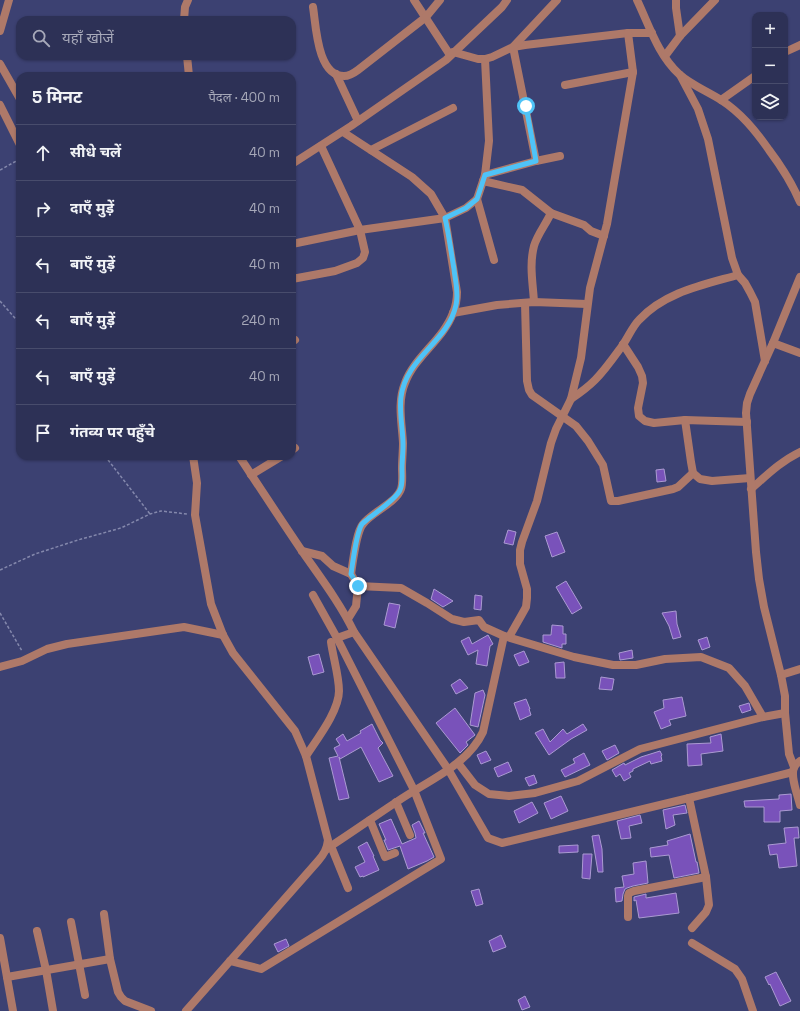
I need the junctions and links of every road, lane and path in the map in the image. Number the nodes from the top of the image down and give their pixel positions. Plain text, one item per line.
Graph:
1 (9, 0) edge
2 (188, 0) edge
3 (414, 0) edge
4 (440, 0) edge
5 (507, 0) edge
6 (557, 0) edge
7 (637, 0) edge
8 (676, 0) edge
9 (715, 0) edge
10 (313, 7) dead end
11 (184, 16) edge
12 (426, 17) junction
13 (0, 31) edge
14 (628, 33) junction
15 (652, 33) junction
16 (680, 36) junction
17 (800, 45) edge
18 (513, 47) junction
19 (788, 51) edge
20 (452, 54) junction
21 (665, 56) junction
22 (485, 59) junction
23 (187, 60) edge
24 (0, 64) edge
25 (189, 72) edge
26 (633, 72) junction
27 (336, 74) junction
28 (680, 75) junction
29 (752, 78) edge
30 (565, 85) dead end
31 (16, 92) edge
32 (721, 100) junction
33 (0, 105) edge
34 (453, 108) dead end
35 (358, 121) junction
36 (343, 132) junction
37 (16, 137) edge
38 (321, 146) junction
39 (371, 150) junction
40 (560, 156) dead end
41 (16, 161) edge
42 (536, 161) junction
43 (296, 162) edge
44 (0, 170) edge
45 (484, 178) junction
46 (477, 199) junction
47 (800, 202) edge
48 (551, 213) junction
49 (445, 218) junction
50 (360, 230) junction
51 (604, 236) junction
52 (296, 243) edge
53 (494, 260) dead end
54 (738, 275) junction
55 (800, 277) edge
56 (296, 278) edge
57 (0, 301) edge
58 (534, 302) junction
59 (525, 303) junction
60 (587, 304) junction
61 (453, 313) junction
62 (16, 319) edge
63 (623, 344) junction
64 (774, 344) junction
65 (800, 353) edge
66 (765, 360) junction
67 (571, 399) junction
68 (562, 417) junction
69 (685, 420) junction
70 (747, 422) junction
71 (800, 452) edge
72 (108, 460) edge
73 (194, 460) edge
74 (242, 460) edge
75 (275, 460) edge
76 (693, 473) junction
77 (251, 475) junction
78 (750, 478) junction
79 (751, 490) junction
80 (150, 514) junction
81 (195, 515) junction
82 (302, 551) junction
83 (0, 570) edge
84 (351, 574) junction
85 (358, 586) junction
86 (313, 595) dead end
87 (0, 613) edge
88 (348, 619) junction
89 (354, 632) junction
90 (223, 635) junction
91 (507, 636) junction
92 (334, 640) junction
93 (27, 659) junction
94 (0, 667) edge
95 (800, 669) edge
96 (781, 675) junction
97 (785, 712) junction
98 (763, 717) junction
99 (306, 756) junction
100 (458, 763) junction
101 (793, 763) edge
102 (448, 769) junction
103 (414, 790) junction
104 (689, 798) junction
105 (396, 802) junction
106 (800, 805) edge
107 (370, 820) junction
108 (410, 836) dead end
109 (329, 848) junction
110 (395, 853) dead end
111 (706, 877) junction
112 (348, 888) dead end
113 (104, 914) dead end
114 (628, 917) dead end
115 (72, 922) dead end
116 (692, 928) dead end
117 (37, 931) dead end
118 (0, 938) edge
119 (692, 943) dead end
120 (110, 959) junction
121 (230, 961) junction
122 (80, 964) junction
123 (46, 970) junction
124 (7, 977) junction
125 (85, 995) dead end
126 (13, 1011) edge
127 (53, 1011) edge
128 (151, 1011) edge
129 (186, 1011) edge
130 (753, 1011) edge

1 - 13 street
2 - 11 street
3 - 12 street
4 - 12 street
5 - 20 street
6 - 18 street
7 - 15 street
8 - 16 street
9 - 16 street
10 - 27 street
12 - 20 street
12 - 27 street
14 - 15 street
14 - 18 street
14 - 26 street
15 - 21 street
16 - 21 street
17 - 19 street
18 - 22 street
18 - 42 street
20 - 22 street
20 - 35 street
21 - 28 street
22 - 45 street
23 - 25 street
24 - 31 street
26 - 30 street
26 - 51 street
27 - 35 street
28 - 32 street
28 - 54 street
29 - 32 street
32 - 47 street
33 - 37 street
34 - 39 street
35 - 36 street
36 - 38 street
36 - 39 street
38 - 43 street
38 - 50 street
39 - 49 street
40 - 42 street
41 - 44 path
42 - 45 street
45 - 46 street
45 - 48 street
46 - 49 street
46 - 53 street
48 - 51 street
48 - 58 street
49 - 50 street
49 - 61 street
50 - 52 street
50 - 56 street
51 - 60 street
54 - 63 street
54 - 66 street
55 - 64 street
57 - 62 path
58 - 59 street
58 - 60 street
59 - 61 street
59 - 68 street
60 - 67 street
61 - 84 street
63 - 67 street
63 - 69 street
64 - 65 street
64 - 66 street
66 - 70 street
67 - 68 street
68 - 76 street
68 - 91 street
69 - 70 street
69 - 76 street
70 - 78 street
71 - 79 street
72 - 80 path
73 - 81 street
74 - 77 street
75 - 77 street
76 - 78 street
77 - 82 street
78 - 79 street
79 - 96 street
80 - 81 path
80 - 83 path
81 - 90 street
82 - 84 street
82 - 88 street
84 - 85 street
85 - 88 street
85 - 91 street
86 - 92 street
87 - 93 path
88 - 89 street
89 - 92 street
89 - 102 street
90 - 93 street
90 - 99 street
91 - 98 street
91 - 100 street
92 - 99 street
92 - 103 street
93 - 94 street
95 - 96 street
96 - 97 street
97 - 98 street
97 - 101 street
98 - 100 street
99 - 109 street
100 - 102 street
101 - 104 street
101 - 106 street
102 - 103 street
102 - 104 street
103 - 105 street
103 - 121 street
104 - 111 street
105 - 107 street
105 - 108 street
107 - 109 street
107 - 110 street
109 - 112 street
109 - 121 street
111 - 114 street
111 - 116 street
113 - 120 street
115 - 122 street
117 - 123 street
118 - 124 street
119 - 130 street
120 - 122 street
120 - 128 street
121 - 129 street
122 - 123 street
122 - 125 street
123 - 124 street
123 - 127 street
124 - 126 street

